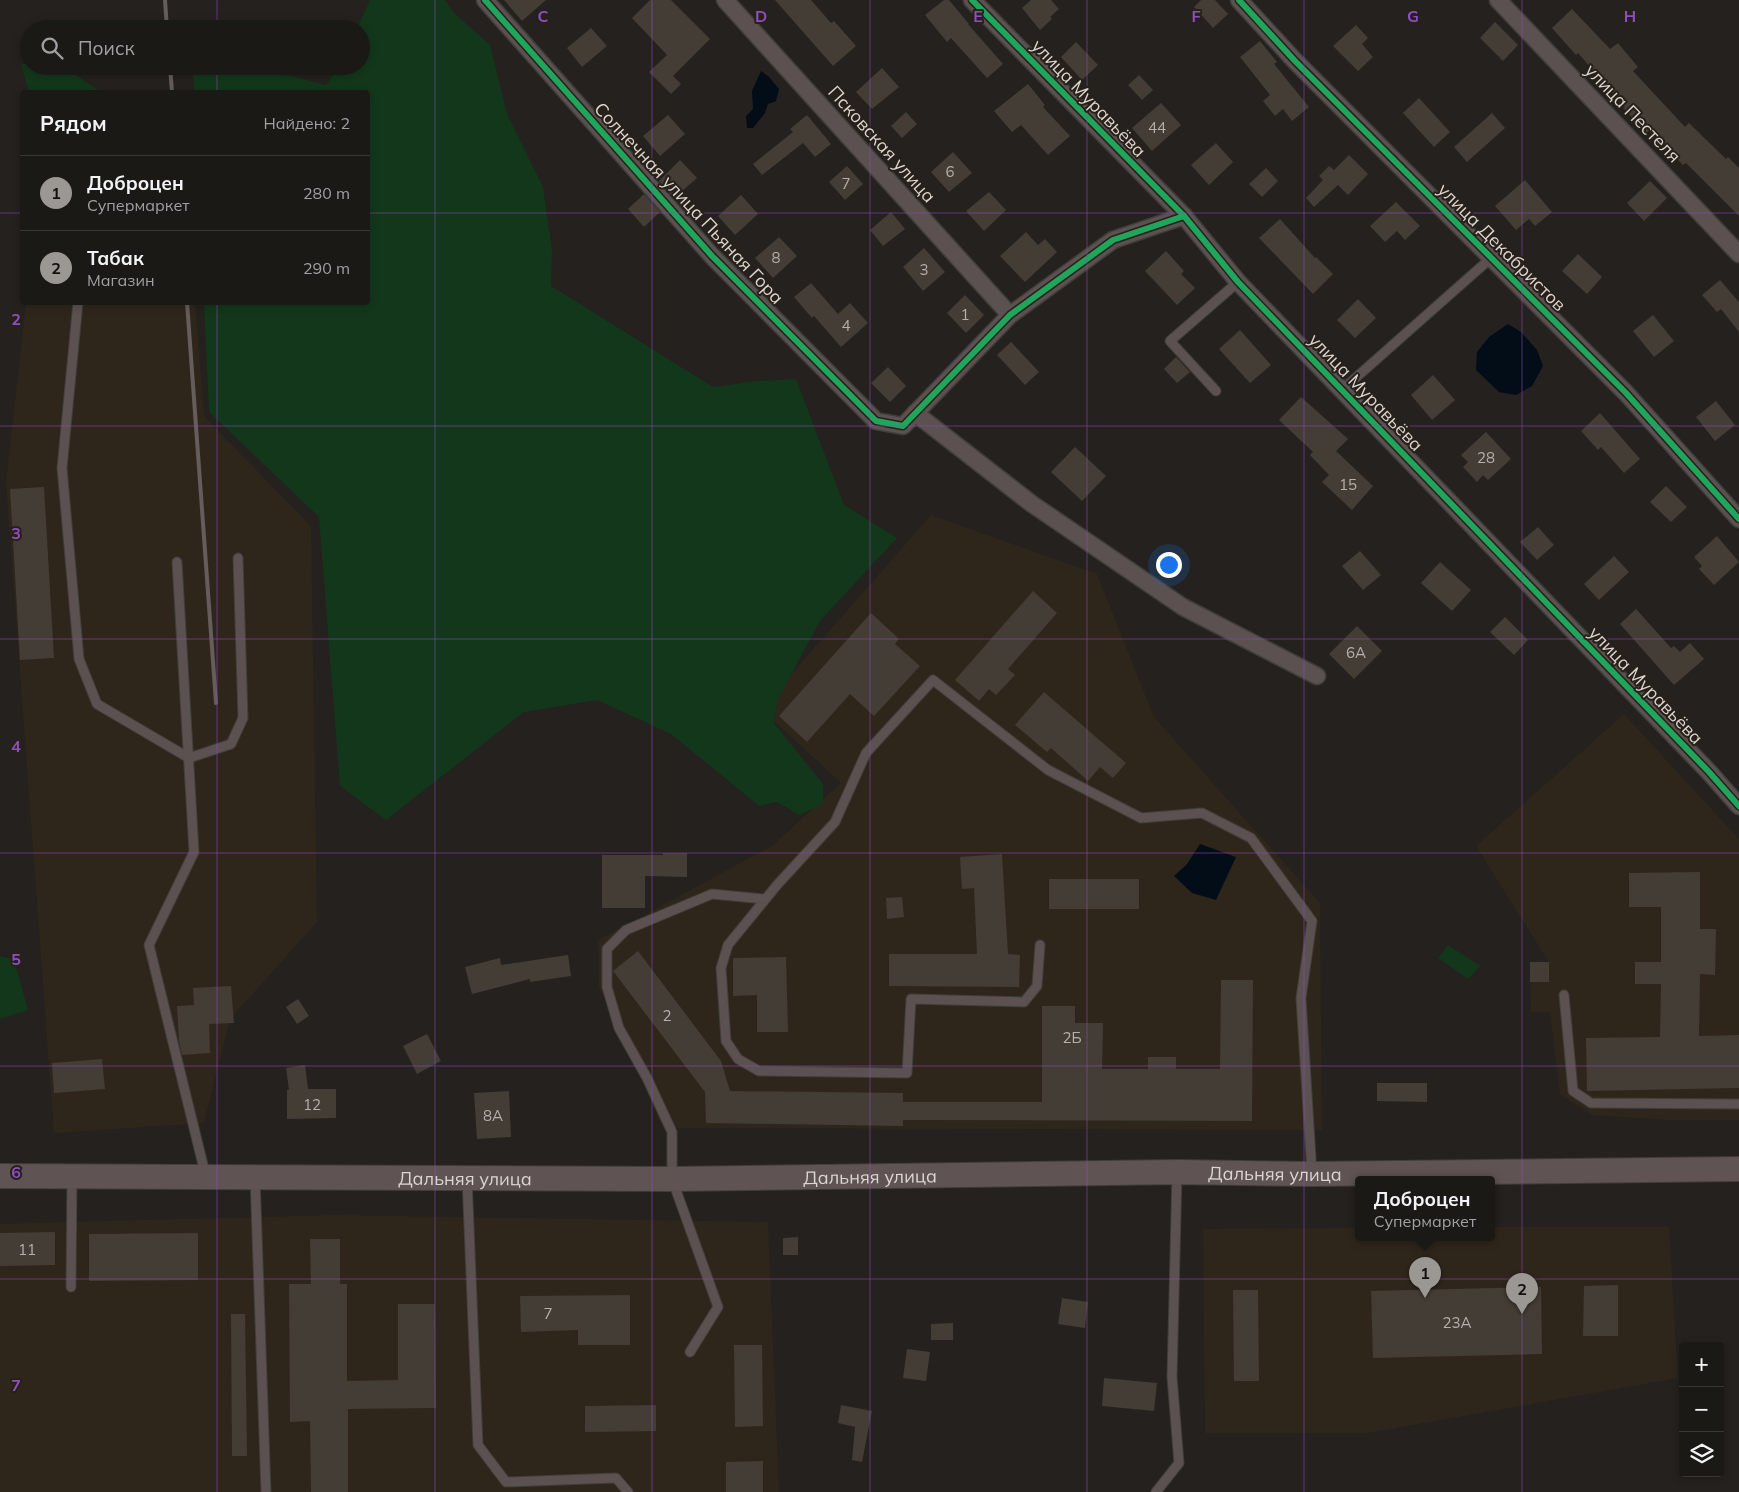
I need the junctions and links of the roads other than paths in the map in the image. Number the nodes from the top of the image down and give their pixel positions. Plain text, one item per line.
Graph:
1 (486, 0) edge
2 (724, 0) edge
3 (972, 0) edge
4 (1239, 0) edge
5 (1498, 0) edge
6 (1184, 216) junction
7 (1739, 254) edge
8 (1491, 258) junction
9 (1238, 282) junction
10 (78, 305) edge
11 (1010, 315) junction
12 (1343, 389) junction
13 (1216, 391) dead end
14 (915, 413) junction
15 (1739, 519) edge
16 (238, 558) dead end
17 (177, 562) dead end
18 (1316, 676) dead end
19 (189, 758) junction
20 (1739, 806) edge
21 (765, 899) junction
22 (1040, 944) dead end
23 (1564, 994) dead end
24 (1739, 1104) edge
25 (1739, 1169) edge
26 (1177, 1172) junction
27 (1312, 1174) junction
28 (0, 1176) edge
29 (72, 1176) junction
30 (206, 1177) junction
31 (255, 1177) junction
32 (467, 1178) junction
33 (672, 1179) junction
34 (71, 1287) dead end
35 (690, 1352) dead end
36 (266, 1492) edge
37 (628, 1492) edge
38 (1156, 1492) edge

1 - 14 street, Солнечная улица Пьяная Гора
2 - 11 street, Псковская улица
3 - 6 street, улица Муравьёва
4 - 8 street, улица Декабристов
5 - 7 street, улица Пестеля
6 - 9 street, улица Муравьёва
6 - 11 street
8 - 12 lane
8 - 15 street, улица Декабристов
9 - 12 street, улица Муравьёва
9 - 13 lane
10 - 19 lane
11 - 14 street
12 - 20 street, улица Муравьёва
14 - 18 street
16 - 19 lane
17 - 19 lane
19 - 30 lane
21 - 22 lane
21 - 27 lane
21 - 33 lane
23 - 24 lane
25 - 27 main road, Дальняя улица
26 - 27 main road, Дальняя улица
26 - 33 main road, Дальняя улица
26 - 38 lane
28 - 29 main road, Дальняя улица
29 - 30 main road, Дальняя улица
29 - 34 lane
30 - 31 main road, Дальняя улица
31 - 32 main road, Дальняя улица
31 - 36 lane
32 - 33 main road, Дальняя улица
32 - 37 lane
33 - 35 lane

